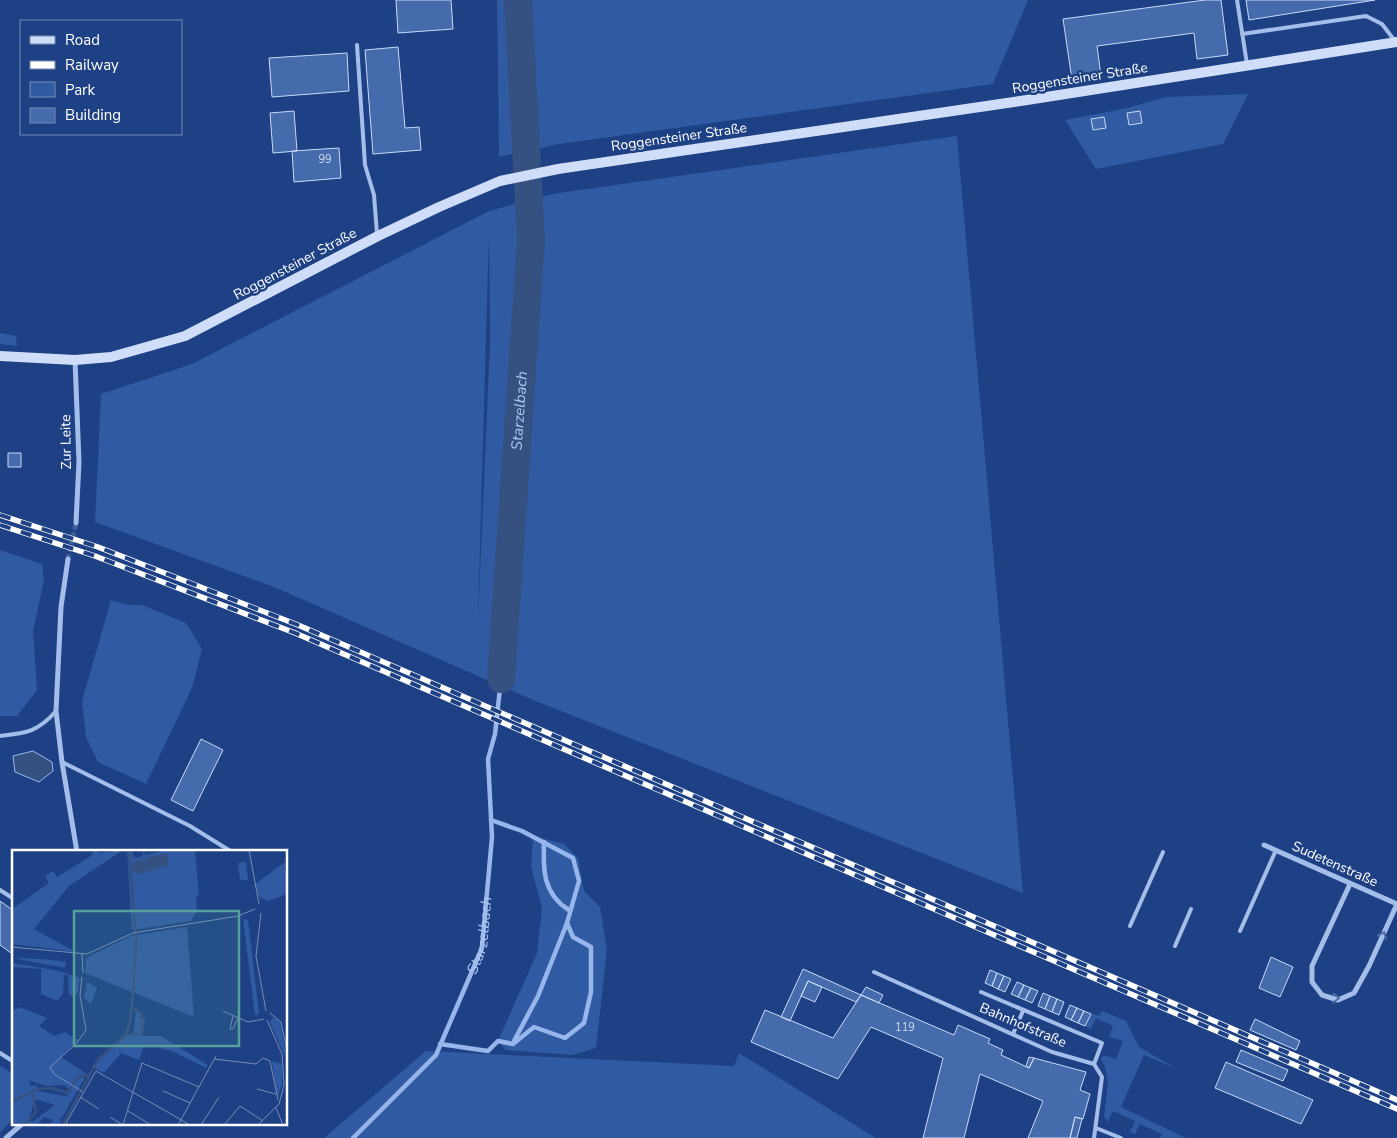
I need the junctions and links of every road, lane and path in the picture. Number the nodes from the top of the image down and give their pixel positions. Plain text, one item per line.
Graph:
1 (1237, 0) edge
2 (1242, 34) junction
3 (1396, 42) edge
4 (357, 45) dead end
5 (1247, 66) junction
6 (378, 236) junction
7 (0, 356) edge
8 (76, 360) junction
9 (76, 523) tunnel mouth
10 (68, 559) tunnel mouth
11 (56, 711) junction
12 (0, 736) edge
13 (62, 762) junction
14 (1264, 845) dead end
15 (78, 850) edge
16 (229, 850) edge
17 (1276, 850) junction
18 (1163, 852) dead end
19 (1350, 884) junction
20 (0, 890) edge
21 (12, 898) edge
22 (1397, 904) edge
23 (1191, 909) dead end
24 (1130, 926) dead end
25 (1240, 931) dead end
26 (1175, 946) dead end
27 (874, 972) dead end
28 (981, 992) dead end
29 (1023, 1010) junction
30 (1013, 1034) junction
31 (0, 1053) edge
32 (12, 1061) edge
33 (1094, 1064) junction
34 (20, 1126) edge
35 (1096, 1128) junction
36 (6, 1138) edge
37 (1094, 1138) edge
38 (1121, 1138) edge

1 - 2 lane
2 - 3 lane
2 - 5 lane
3 - 5 street, Roggensteiner Straße
4 - 6 lane
5 - 6 street, Roggensteiner Straße
6 - 8 street, Roggensteiner Straße
7 - 8 street, Roggensteiner Straße
8 - 9 street, Zur Leite
10 - 11 street
11 - 12 lane
11 - 13 street
13 - 15 street
13 - 16 lane
14 - 17 street, Sudetenstraße
17 - 19 street, Sudetenstraße
17 - 25 lane
18 - 24 lane
19 - 22 street, Sudetenstraße
19 -> 22 street
20 - 21 lane
23 - 26 lane
27 - 30 lane, Bahnhofstraße
28 - 29 lane
29 - 30 lane
29 - 33 lane
30 - 33 lane, Bahnhofstraße
31 - 32 lane
33 - 35 lane
34 - 36 street
35 - 37 lane
35 - 38 lane

